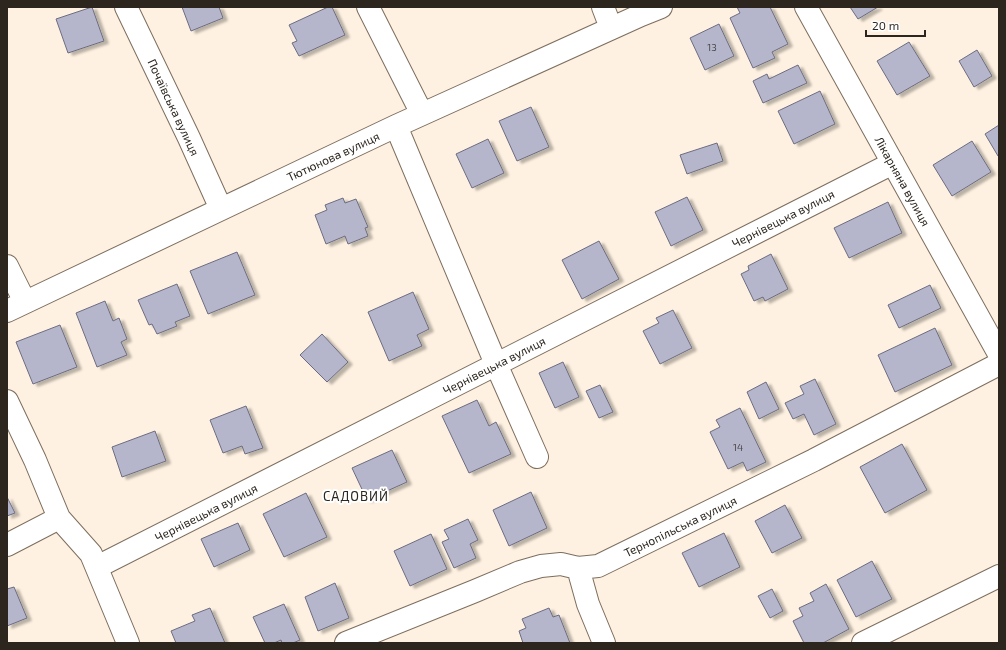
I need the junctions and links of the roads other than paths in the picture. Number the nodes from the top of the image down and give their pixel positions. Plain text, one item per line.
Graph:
1 (126, 7) edge
2 (368, 7) edge
3 (603, 7) edge
4 (661, 7) edge
5 (806, 7) edge
6 (611, 28) junction
7 (422, 114) junction
8 (396, 126) junction
9 (893, 163) junction
10 (221, 209) junction
11 (7, 266) edge
12 (16, 307) edge
13 (999, 354) edge
14 (496, 364) junction
15 (999, 364) edge
16 (7, 401) edge
17 (537, 457) dead end
18 (59, 518) junction
19 (7, 545) edge
20 (97, 568) junction
21 (578, 568) junction
22 (999, 576) edge
23 (369, 639) edge
24 (128, 643) edge
25 (346, 643) edge
26 (604, 643) edge
27 (863, 643) edge

1 - 10 street, Почаївська вулиця
2 - 7 street
3 - 6 street
4 - 6 street, Тютюнова вулиця
5 - 9 street, Лікарняна вулиця
6 - 7 street, Тютюнова вулиця
7 - 8 street, Тютюнова вулиця
8 - 10 street, Тютюнова вулиця
8 - 14 street
9 - 13 street, Лікарняна вулиця
9 - 14 street, Чернівецька вулиця
10 - 12 street, Тютюнова вулиця
11 - 12 street
14 - 17 street
14 - 20 street, Чернівецька вулиця
15 - 21 street, Тернопільська вулиця
16 - 18 street
18 - 19 street
18 - 20 street
20 - 24 street
21 - 23 street, Тернопільська вулиця
21 - 26 street
22 - 27 street
23 - 25 street, Тернопільська вулиця

